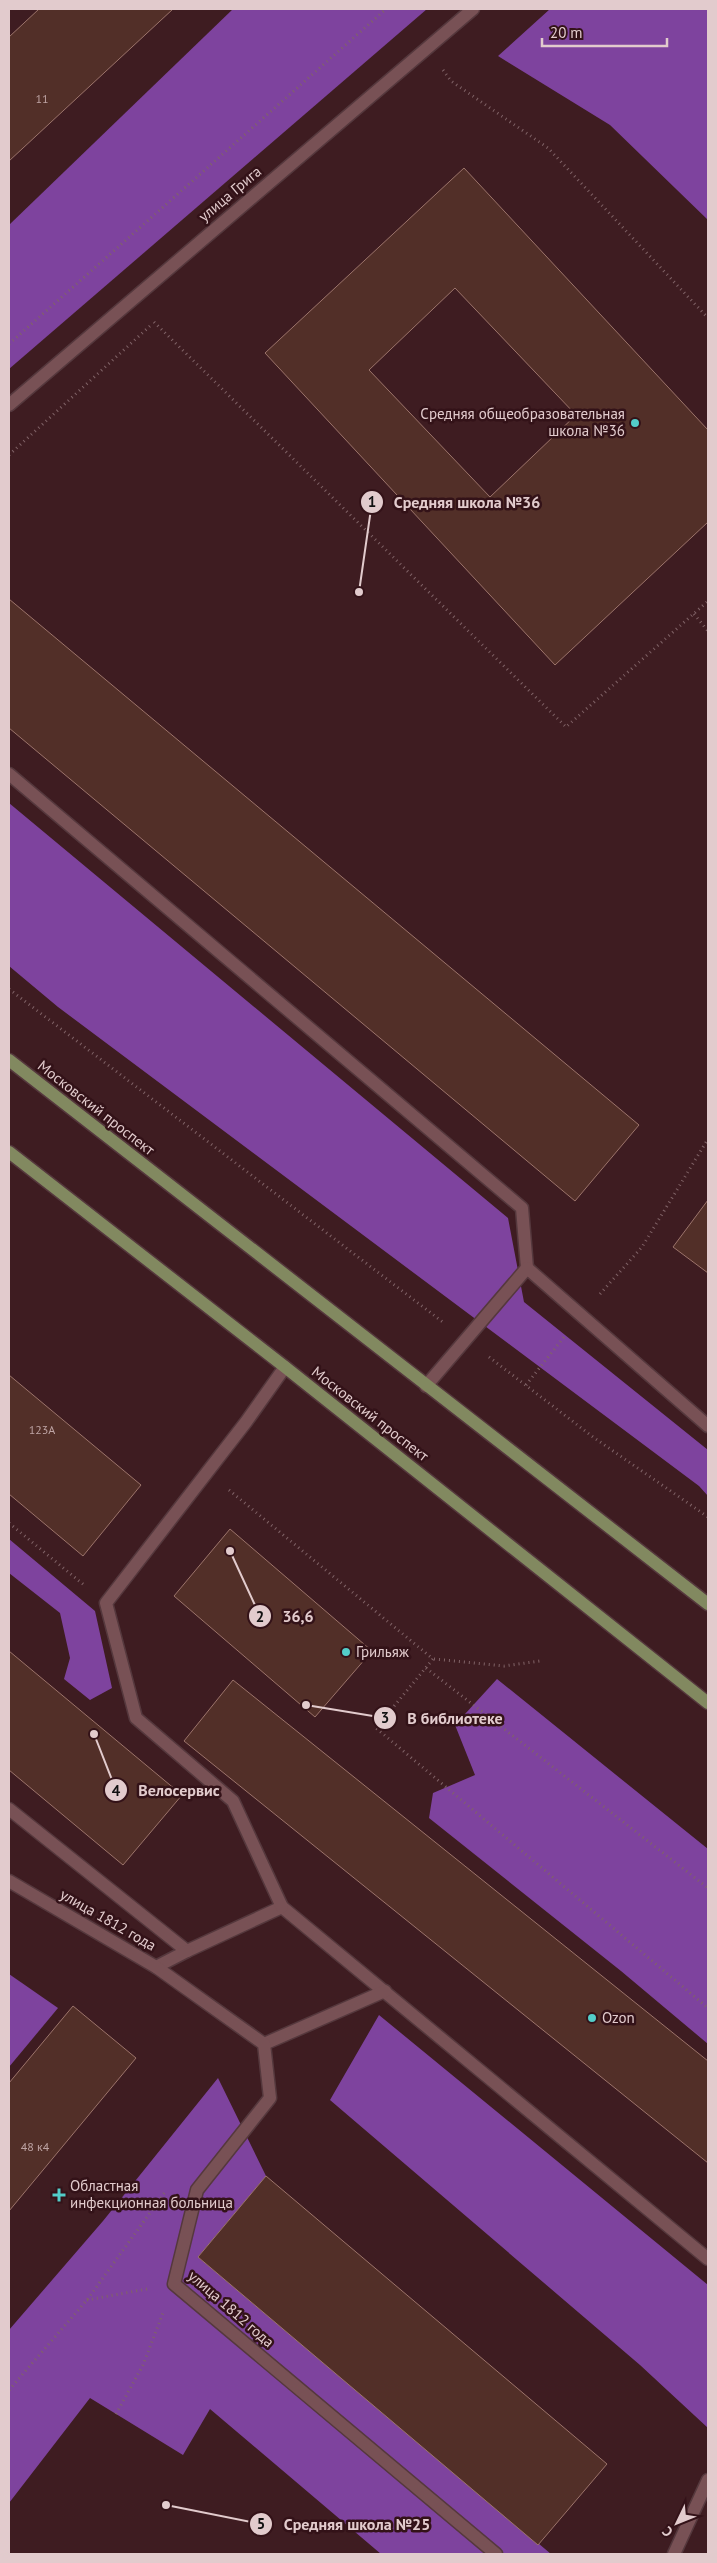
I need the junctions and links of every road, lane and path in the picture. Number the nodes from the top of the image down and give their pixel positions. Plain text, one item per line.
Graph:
1 (386, 9) edge
2 (473, 9) edge
3 (440, 66) dead end
4 (708, 318) edge
5 (154, 322) dead end
6 (9, 344) edge
7 (9, 405) edge
8 (708, 601) edge
9 (694, 614) junction
10 (708, 631) edge
11 (9, 774) edge
12 (9, 989) edge
13 (9, 1060) edge
14 (708, 1139) edge
15 (9, 1152) edge
16 (527, 1268) junction
17 (581, 1316) junction
18 (465, 1340) junction
19 (285, 1367) junction
20 (526, 1385) junction
21 (426, 1386) junction
22 (708, 1426) edge
23 (207, 1472) junction
24 (708, 1517) edge
25 (9, 1523) edge
26 (106, 1603) junction
27 (708, 1604) edge
28 (434, 1659) junction
29 (540, 1661) dead end
30 (426, 1668) junction
31 (708, 1703) edge
32 (9, 1809) edge
33 (9, 1881) edge
34 (708, 1888) edge
35 (282, 1907) junction
36 (187, 1951) junction
37 (156, 1967) junction
38 (385, 1991) junction
39 (708, 2008) edge
40 (264, 2044) junction
41 (168, 2188) dead end
42 (708, 2259) edge
43 (174, 2284) junction
44 (87, 2300) junction
45 (9, 2390) edge
46 (116, 2414) dead end
47 (708, 2480) edge
48 (496, 2554) edge
49 (674, 2554) edge

1 - 6 path
2 - 7 street, улица Грига
3 - 4 path
5 - 9 path
8 - 9 path
9 - 10 path
11 - 16 street
12 - 18 path
13 - 21 main road, Московский проспект
14 - 17 path
15 - 19 main road, Московский проспект
16 - 17 street
16 - 18 street
17 - 20 path
17 - 22 street
18 - 20 path
18 - 21 street
19 - 23 street
19 - 31 main road, Московский проспект
20 - 24 path
21 - 27 main road, Московский проспект
23 - 26 street
23 - 28 path
25 - 26 path
26 - 35 street
28 - 29 path
28 - 30 path
30 - 34 path
30 - 39 path
32 - 36 street
33 - 37 street, улица 1812 года
35 - 36 street
35 - 38 street
36 - 37 street
37 - 40 street, улица 1812 года
38 - 40 street
38 - 42 street
40 - 43 street, улица 1812 года
41 - 44 path
43 - 44 path
43 - 46 path
43 - 48 street, улица 1812 года
44 - 45 path
47 - 49 street

